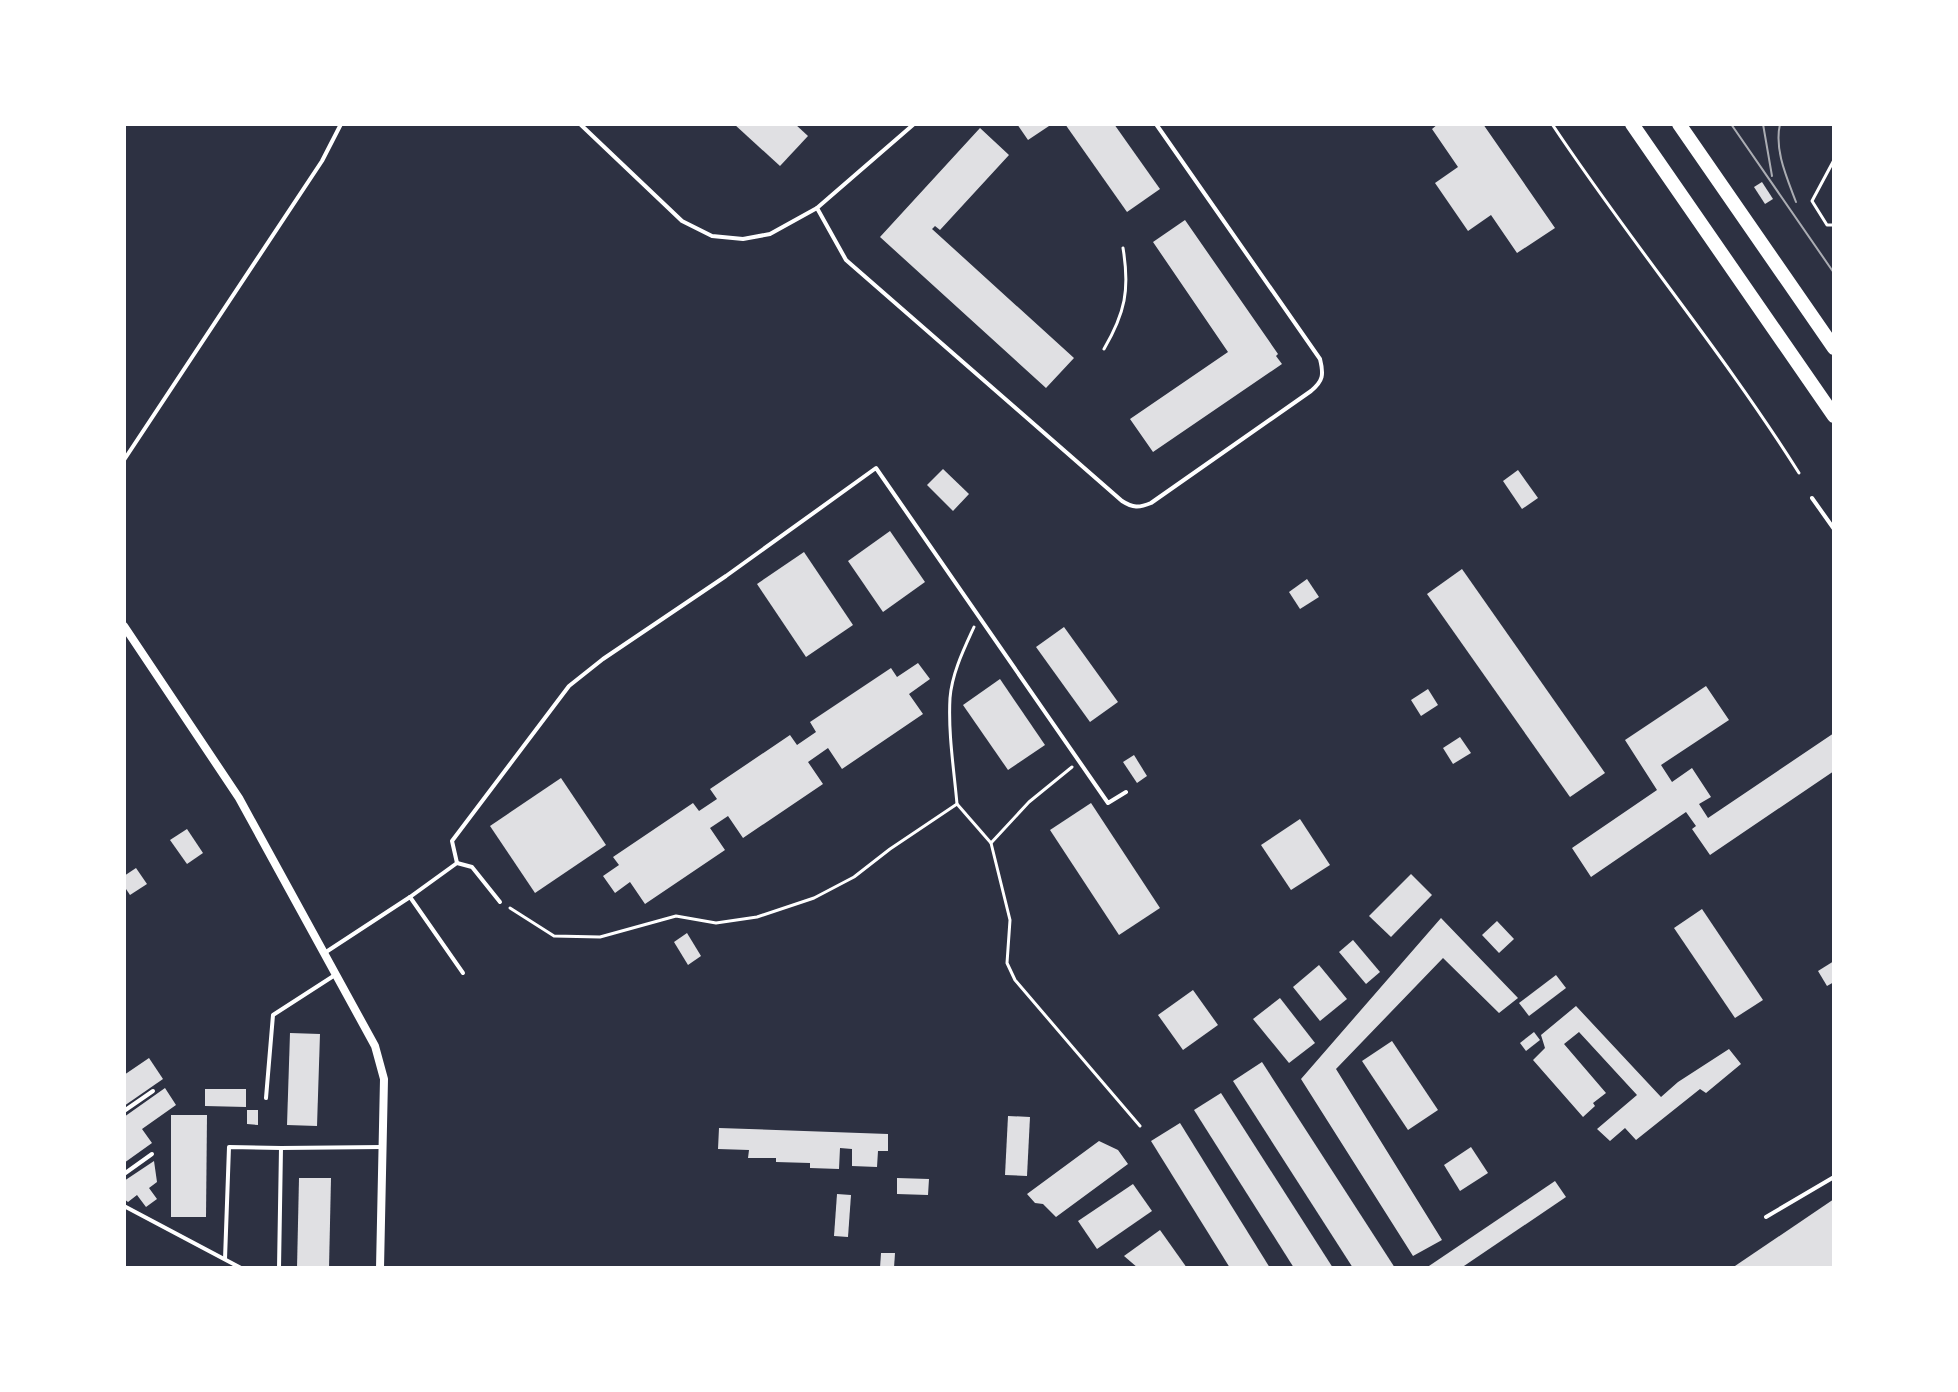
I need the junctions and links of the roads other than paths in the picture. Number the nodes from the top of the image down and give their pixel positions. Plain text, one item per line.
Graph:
1 (341, 124) edge
2 (580, 124) edge
3 (914, 124) edge
4 (1156, 124) edge
5 (1632, 124) edge
6 (1679, 124) edge
7 (817, 208) junction
8 (1834, 348) edge
9 (1834, 416) edge
10 (124, 460) edge
11 (1812, 498) dead end
12 (1834, 529) edge
13 (124, 626) edge
14 (1126, 792) dead end
15 (457, 863) junction
16 (410, 897) junction
17 (500, 902) road end
18 (324, 954) junction
19 (463, 973) dead end
20 (335, 975) junction
21 (153, 1091) dead end
22 (266, 1098) dead end
23 (124, 1111) edge
24 (383, 1147) junction
25 (281, 1148) junction
26 (152, 1154) dead end
27 (124, 1174) edge
28 (1834, 1177) edge
29 (124, 1206) edge
30 (1766, 1217) dead end
31 (225, 1259) junction
32 (241, 1268) edge
33 (279, 1268) edge
34 (380, 1268) edge

1 - 10 lane
2 - 7 lane
3 - 7 lane
4 - 7 lane
5 - 9 main road
6 - 8 main road
11 - 12 lane
13 - 18 street
14 - 15 lane
15 - 16 lane
15 - 17 lane
16 - 18 lane
16 - 19 lane
18 - 20 street
20 - 22 lane
20 - 24 street
21 - 23 lane
24 - 25 lane
24 - 34 street
25 - 31 lane
25 - 33 lane
26 - 27 lane
28 - 30 lane
29 - 31 lane
31 - 32 lane

